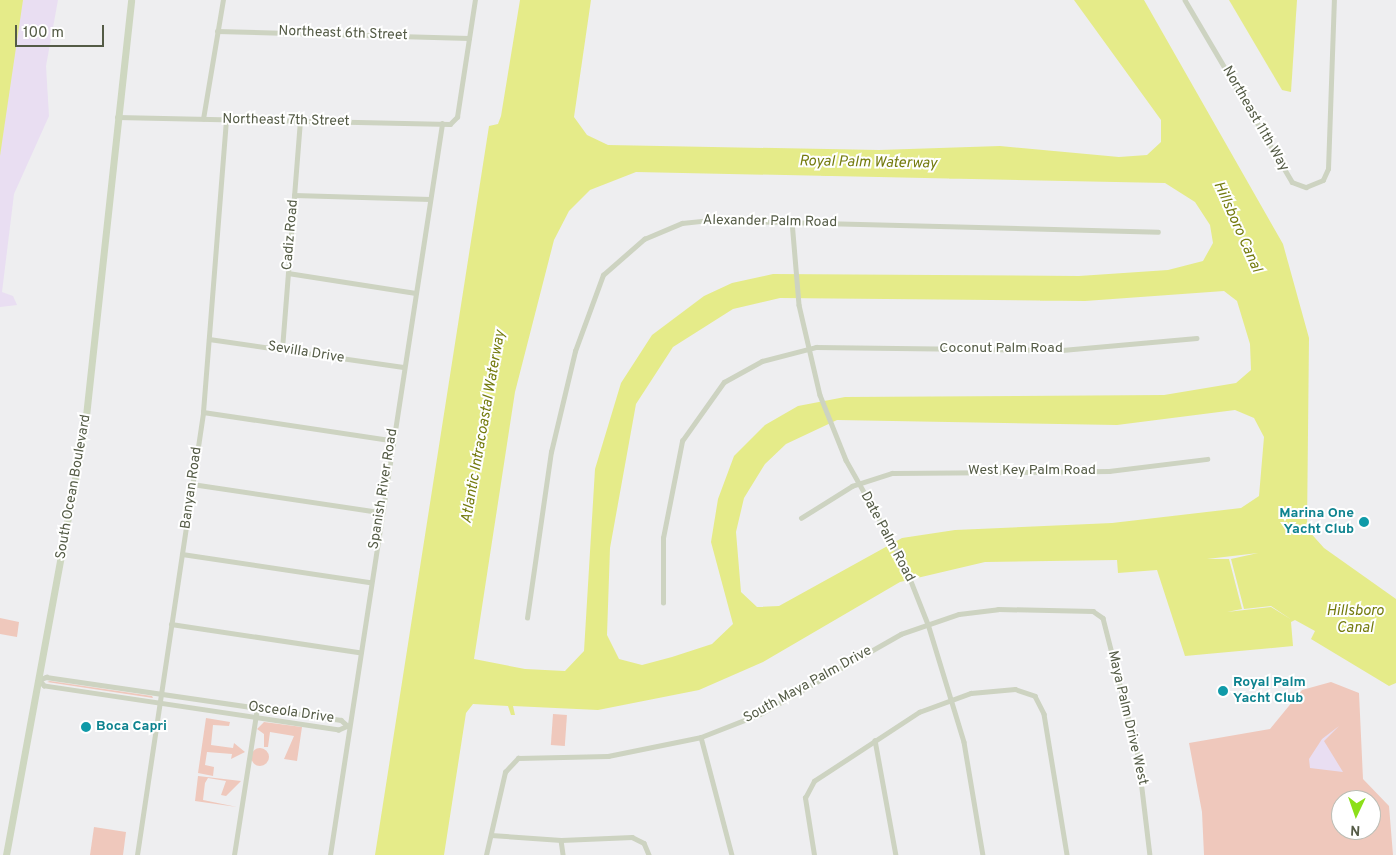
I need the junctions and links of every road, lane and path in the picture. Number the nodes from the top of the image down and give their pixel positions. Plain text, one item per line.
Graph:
1 (131, 0) edge
2 (223, 0) edge
3 (475, 0) edge
4 (1185, 0) edge
5 (1334, 0) edge
6 (217, 31) junction
7 (469, 38) junction
8 (117, 117) junction
9 (203, 119) junction
10 (226, 120) junction
11 (300, 121) junction
12 (442, 124) junction
13 (294, 195) junction
14 (430, 199) junction
15 (792, 221) junction
16 (1158, 232) dead end
17 (288, 273) junction
18 (415, 293) junction
19 (1196, 338) dead end
20 (209, 339) junction
21 (282, 349) junction
22 (806, 349) junction
23 (403, 367) junction
24 (203, 412) junction
25 (391, 440) junction
26 (1206, 459) dead end
27 (192, 484) junction
28 (858, 484) junction
29 (380, 512) junction
30 (801, 518) dead end
31 (182, 554) junction
32 (370, 582) junction
33 (663, 603) dead end
34 (1099, 613) joint
35 (527, 618) dead end
36 (171, 624) junction
37 (928, 624) junction
38 (359, 652) junction
39 (39, 680) junction
40 (161, 694) junction
41 (953, 699) junction
42 (160, 703) junction
43 (256, 708) junction
44 (255, 717) junction
45 (348, 726) junction
46 (701, 737) junction
47 (875, 740) junction
48 (491, 835) junction
49 (561, 840) junction
50 (6, 855) edge
51 (138, 855) edge
52 (234, 855) edge
53 (330, 855) edge
54 (486, 855) edge
55 (563, 855) edge
56 (649, 855) edge
57 (732, 855) edge
58 (814, 855) edge
59 (896, 855) edge
60 (984, 855) edge
61 (1067, 855) edge
62 (1150, 855) edge

1 - 8 main road, South Ocean Boulevard
2 - 6 street
3 - 7 street
4 - 5 street, Northeast 11th Way
6 - 7 street, Northeast 6th Street
6 - 9 street
7 - 12 street, Northeast 7th Street
8 - 9 street, Northeast 7th Street
8 - 39 main road, South Ocean Boulevard
9 - 10 street, Northeast 7th Street
10 - 11 street, Northeast 7th Street
10 - 20 street, Banyan Road
11 - 12 street, Northeast 7th Street
11 - 13 street, Cadiz Road
12 - 14 street, Spanish River Road
13 - 14 street
13 - 17 street, Cadiz Road
14 - 18 street, Spanish River Road
15 - 16 street, Alexander Palm Road
15 - 22 street, Date Palm Road
15 - 35 street, Alexander Palm Road
17 - 18 street
17 - 21 street, Cadiz Road
18 - 23 street, Spanish River Road
19 - 22 street, Coconut Palm Road
20 - 21 street, Sevilla Drive
20 - 24 street, Banyan Road
21 - 23 street, Sevilla Drive
22 - 28 street, Date Palm Road
22 - 33 street, Coconut Palm Road
23 - 25 street, Spanish River Road
24 - 25 street
24 - 27 street, Banyan Road
25 - 29 street, Spanish River Road
26 - 28 street, West Key Palm Road
27 - 29 street
27 - 31 street, Banyan Road
28 - 30 street, West Key Palm Road
28 - 37 street, Date Palm Road
29 - 32 street, Spanish River Road
31 - 32 street
31 - 36 street, Banyan Road
32 - 38 street, Spanish River Road
34 - 37 street, South Maya Palm Drive
34 - 62 street, Maya Palm Drive West
36 - 38 street
36 - 40 street, Banyan Road
37 - 41 street, Date Palm Road
37 - 46 street, South Maya Palm Drive
38 - 45 street, Spanish River Road
39 - 40 street, Osceola Drive
39 - 42 street, Osceola Drive
39 - 50 main road, South Ocean Boulevard
40 - 42 street, Banyan Road
40 - 43 street, Osceola Drive
41 - 47 street
41 - 60 street, Date Palm Road
41 - 61 street
42 - 44 street, Osceola Drive
42 - 51 street, Banyan Road
43 - 44 street
43 - 45 street, Osceola Drive
44 - 45 street, Osceola Drive
44 - 52 street
45 - 53 street, Spanish River Road
46 - 48 street, South Maya Palm Drive
46 - 57 street
47 - 58 street
47 - 59 street
48 - 49 street
48 - 54 street
49 - 55 street
49 - 56 street

